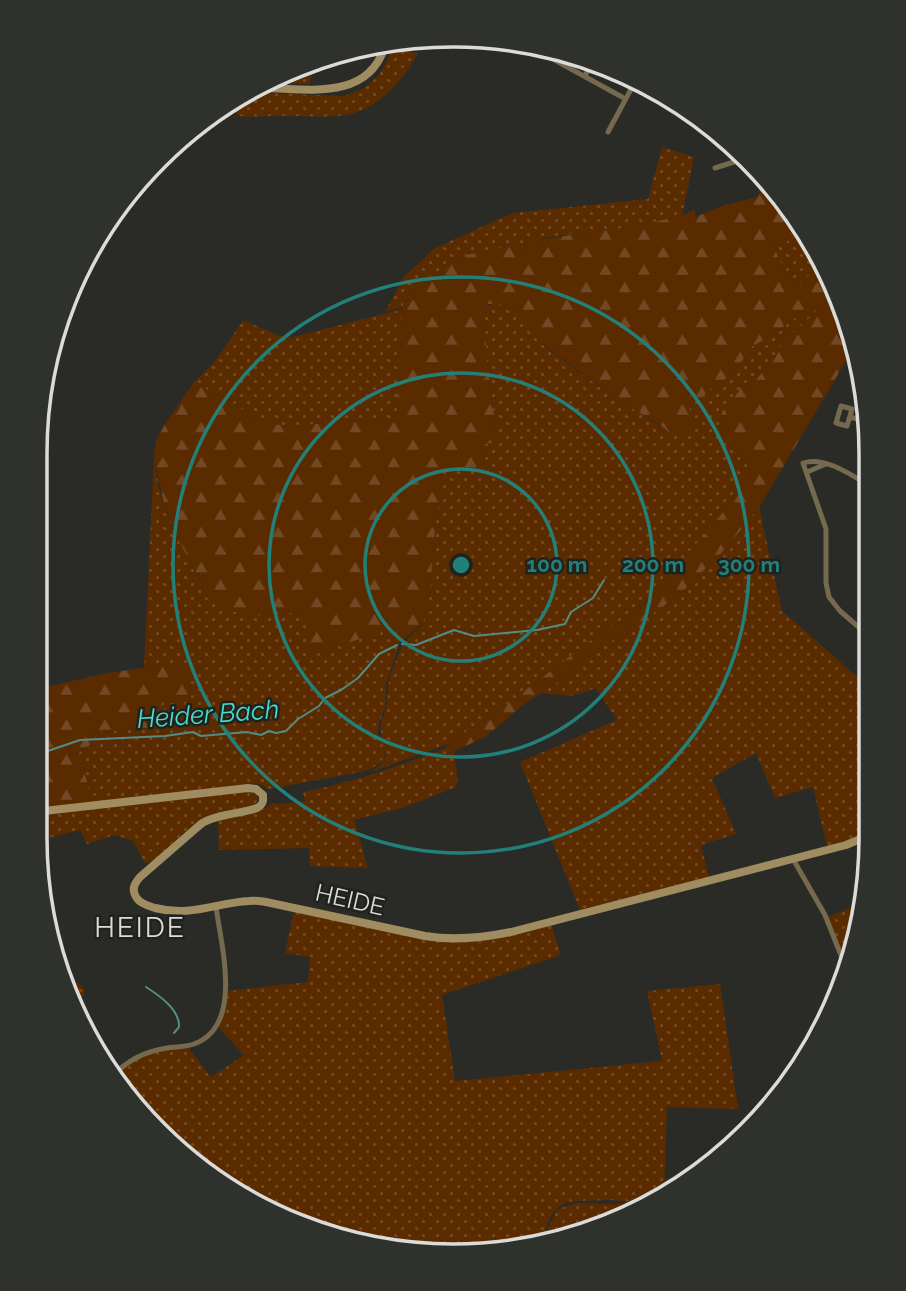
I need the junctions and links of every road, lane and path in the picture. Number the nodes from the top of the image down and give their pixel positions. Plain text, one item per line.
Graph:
1 (382, 54) edge
2 (557, 61) edge
3 (588, 71) edge
4 (585, 76) junction
5 (276, 88) edge
6 (631, 89) edge
7 (622, 97) dead end
8 (608, 132) dead end
9 (735, 162) edge
10 (715, 168) dead end
11 (850, 417) dead end
12 (857, 419) edge
13 (859, 480) edge
14 (859, 627) edge
15 (47, 811) edge
16 (859, 840) edge
17 (793, 859) junction
18 (216, 907) junction
19 (841, 955) edge
20 (120, 1069) edge

1 - 5 main road
2 - 4 street
3 - 4 street
4 - 7 street
6 - 8 street
9 - 10 street
11 - 12 street
13 - 14 street
15 - 18 main road, HEIDE
16 - 17 main road, HEIDE
17 - 18 main road, HEIDE
17 - 19 street
18 - 20 street

